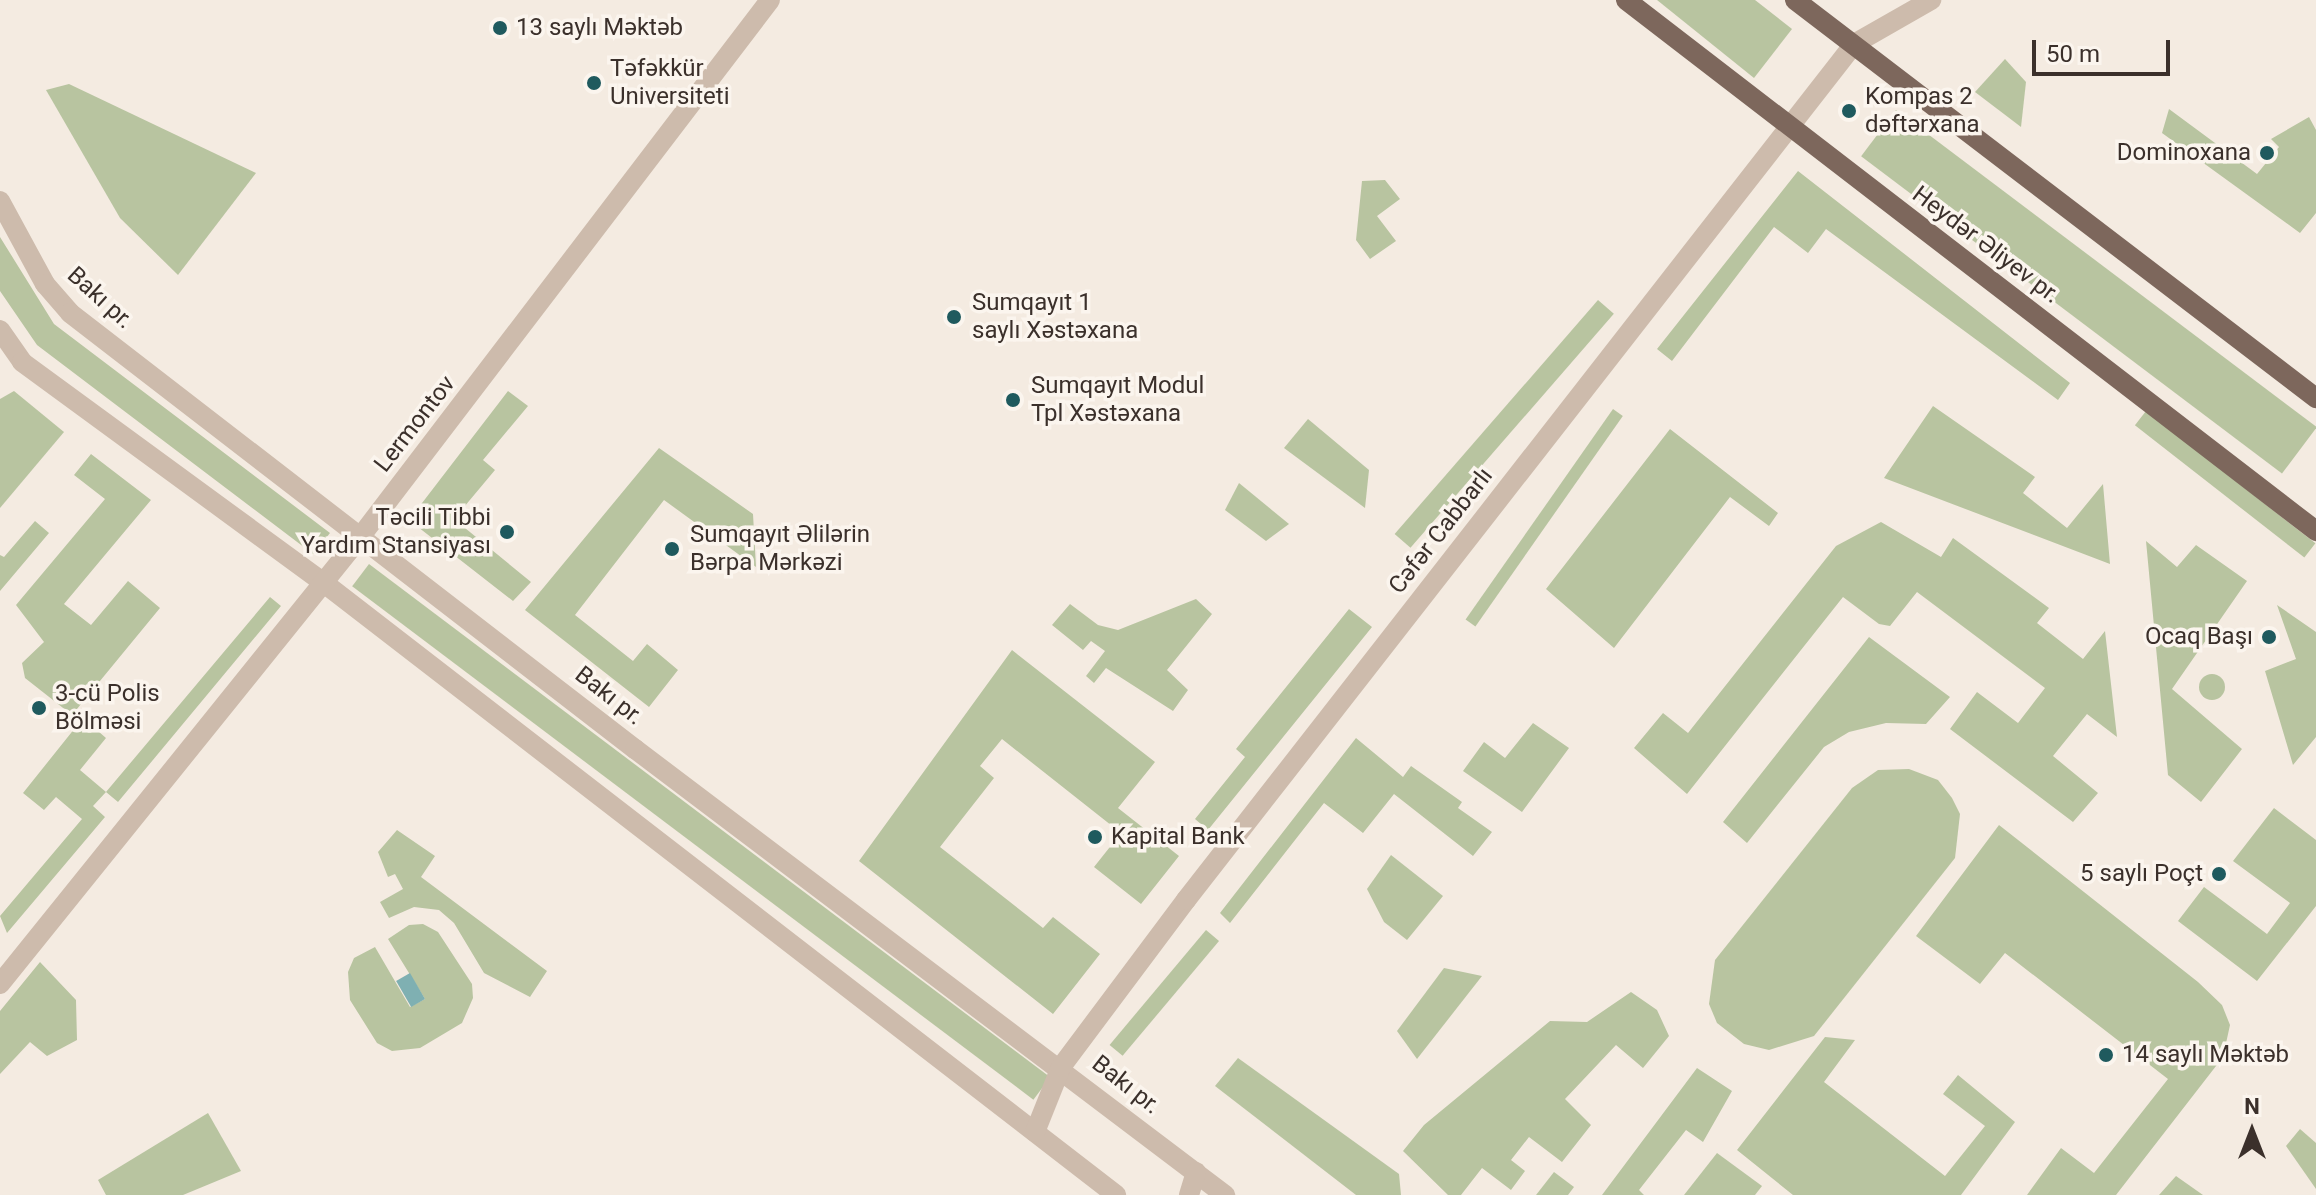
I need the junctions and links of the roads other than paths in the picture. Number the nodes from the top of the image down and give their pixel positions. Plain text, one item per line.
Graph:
1 (770, 0) edge
2 (1626, 0) edge
3 (1795, 0) edge
4 (1931, 0) edge
5 (1854, 44) junction
6 (1788, 128) junction
7 (0, 201) edge
8 (0, 330) edge
9 (2316, 398) edge
10 (2316, 531) edge
11 (361, 536) junction
12 (324, 583) junction
13 (0, 984) edge
14 (1061, 1067) junction
15 (1035, 1132) junction
16 (1196, 1172) junction
17 (1116, 1195) edge
18 (1189, 1195) edge
19 (1225, 1195) edge

1 - 11 street, Lermontov
2 - 6 main road, Heydər Əliyev pr.
3 - 5 main road
4 - 5 street, Cəfər Cabbarlı
5 - 6 street, Cəfər Cabbarlı
5 - 9 main road
6 - 10 main road, Heydər Əliyev pr.
6 - 14 street, Cəfər Cabbarlı
7 - 11 street, Bakı pr.
8 - 12 street
11 - 12 street, Lermontov
11 - 14 street, Bakı pr.
12 - 13 street, Lermontov
12 - 15 street
14 - 15 street, Cəfər Cabbarlı
14 - 16 street, Bakı pr.
15 - 17 street
16 - 18 street
16 - 19 street, Bakı pr.

